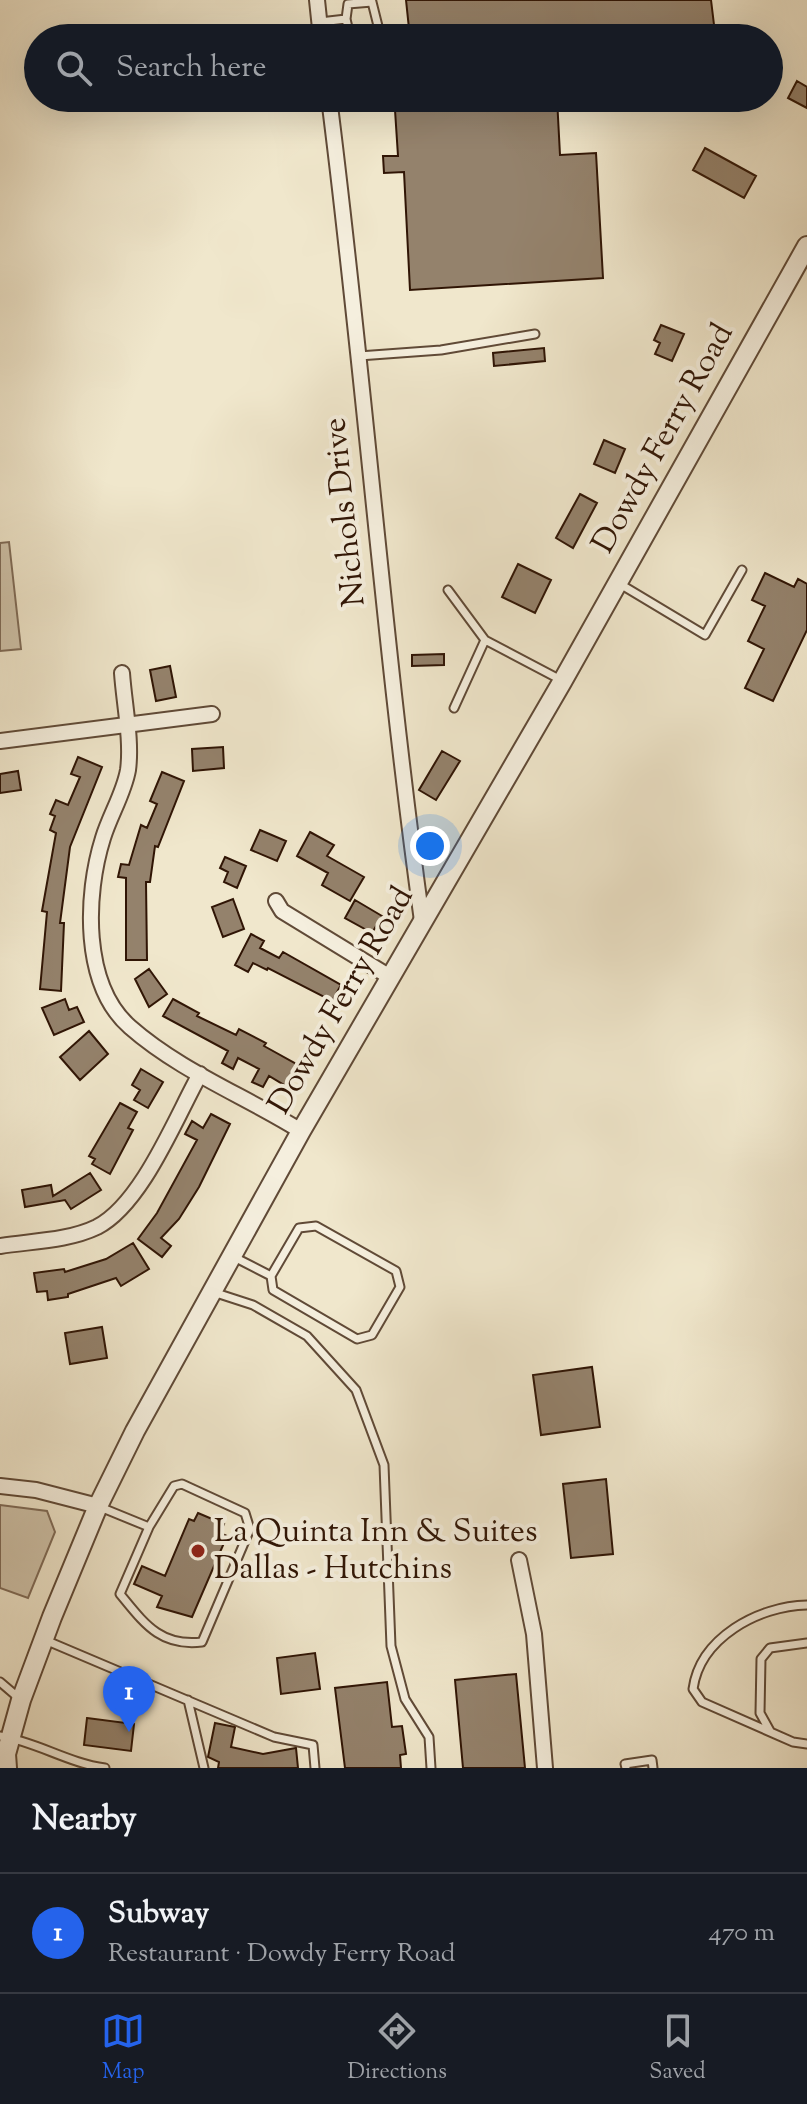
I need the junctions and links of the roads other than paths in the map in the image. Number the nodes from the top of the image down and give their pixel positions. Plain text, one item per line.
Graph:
1 (317, 0) edge
2 (346, 19) junction
3 (320, 22) joint
4 (347, 24) edge
5 (378, 24) edge
6 (331, 112) edge
7 (807, 246) edge
8 (535, 334) dead end
9 (359, 356) junction
10 (742, 570) dead end
11 (618, 583) junction
12 (448, 590) dead end
13 (485, 640) junction
14 (122, 673) dead end
15 (562, 682) junction
16 (454, 708) dead end
17 (212, 714) dead end
18 (125, 723) junction
19 (0, 741) edge
20 (276, 901) dead end
21 (422, 921) junction
22 (390, 977) junction
23 (200, 1074) junction
24 (301, 1131) junction
25 (0, 1246) edge
26 (232, 1256) junction
27 (271, 1276) junction
28 (212, 1292) junction
29 (0, 1486) edge
30 (98, 1506) junction
31 (149, 1527) junction
32 (519, 1560) dead end
33 (807, 1605) edge
34 (45, 1640) junction
35 (807, 1643) edge
36 (0, 1682) edge
37 (21, 1700) junction
38 (188, 1700) junction
39 (770, 1731) junction
40 (807, 1744) edge
41 (5, 1753) edge
42 (76, 1766) edge
43 (105, 1768) edge
44 (204, 1768) edge
45 (315, 1768) edge
46 (431, 1768) edge
47 (545, 1768) edge
48 (626, 1768) edge
49 (653, 1768) edge

1 - 3 street
2 - 3 lane
2 - 4 lane
2 - 5 lane
6 - 9 street, Nichols Drive
7 - 11 street, Dowdy Ferry Road
8 - 9 lane
9 - 21 street, Nichols Drive
10 - 11 lane
11 - 15 street, Dowdy Ferry Road
12 - 13 lane
13 - 15 lane
13 - 16 lane
14 - 18 street
15 - 21 street, Dowdy Ferry Road
17 - 18 street
18 - 19 street
18 - 23 street
20 - 22 street
21 - 22 street, Dowdy Ferry Road
22 - 24 street, Dowdy Ferry Road
23 - 24 street
23 - 25 street
24 - 26 street, Dowdy Ferry Road
26 - 27 lane
26 - 28 street, Dowdy Ferry Road
27 - 27 lane
28 - 30 street, Dowdy Ferry Road
28 - 46 lane
29 - 30 street
30 - 31 lane
30 - 34 street, Dowdy Ferry Road
31 - 31 lane
32 - 47 street
33 - 39 lane
34 - 37 street, Dowdy Ferry Road
34 - 38 lane
35 - 39 lane
36 - 37 lane
37 - 41 street, Dowdy Ferry Road
38 - 44 lane
38 - 45 lane
39 - 40 lane
41 - 42 lane
42 - 43 lane
48 - 49 lane

